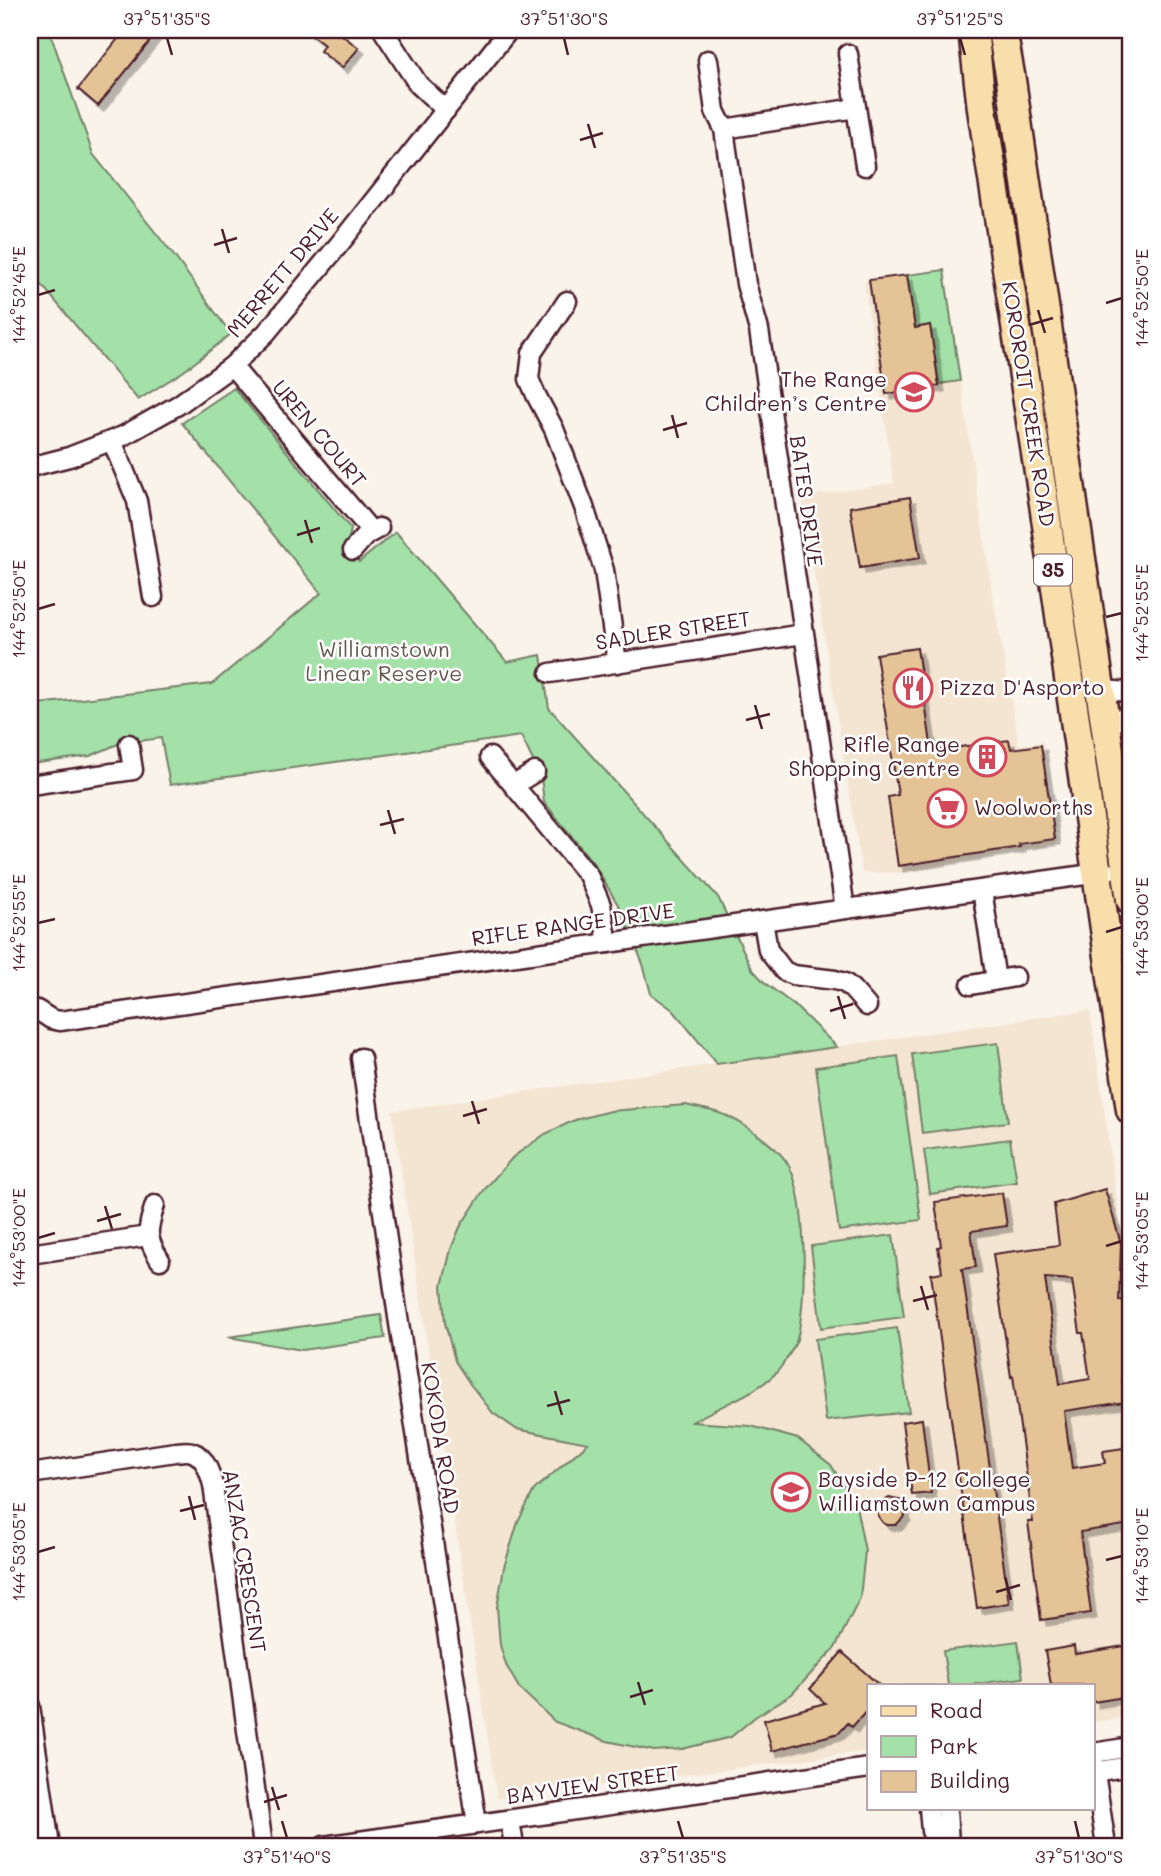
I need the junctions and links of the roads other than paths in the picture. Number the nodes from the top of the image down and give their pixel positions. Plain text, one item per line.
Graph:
1 (383, 30) edge
2 (509, 30) edge
3 (973, 30) edge
4 (1002, 30) edge
5 (848, 54) dead end
6 (708, 61) dead end
7 (856, 108) junction
8 (446, 110) junction
9 (724, 129) junction
10 (864, 166) dead end
11 (567, 301) dead end
12 (232, 366) junction
13 (112, 441) junction
14 (30, 467) edge
15 (353, 550) dead end
16 (153, 597) dead end
17 (803, 634) junction
18 (617, 663) junction
19 (551, 673) dead end
20 (1100, 684) junction
21 (1131, 692) edge
22 (1131, 712) edge
23 (1074, 717) junction
24 (1107, 727) junction
25 (129, 744) dead end
26 (490, 757) dead end
27 (535, 772) dead end
28 (30, 785) edge
29 (514, 785) junction
30 (1127, 868) junction
31 (1096, 873) junction
32 (982, 890) junction
33 (1131, 900) edge
34 (845, 909) junction
35 (763, 921) junction
36 (608, 943) junction
37 (1015, 977) dead end
38 (996, 980) junction
39 (971, 985) dead end
40 (32, 1006) edge
41 (867, 1006) dead end
42 (361, 1058) dead end
43 (1131, 1110) edge
44 (155, 1205) dead end
45 (148, 1236) junction
46 (30, 1254) edge
47 (160, 1259) dead end
48 (30, 1474) edge
49 (30, 1706) edge
50 (1131, 1747) edge
51 (1094, 1753) edge
52 (1131, 1766) edge
53 (1094, 1767) edge
54 (867, 1768) edge
55 (1094, 1773) edge
56 (929, 1810) edge
57 (947, 1810) edge
58 (510, 1820) junction
59 (477, 1824) junction
60 (50, 1846) edge
61 (263, 1846) edge
62 (324, 1846) edge
63 (514, 1846) edge
64 (937, 1846) edge
65 (949, 1846) edge
66 (1106, 1846) edge

1 - 8 street
2 - 8 street, MERRETT DRIVE
3 - 23 main road, KOROROIT CREEK ROAD / 35
4 - 20 main road, KOROROIT CREEK ROAD / 35
5 - 7 street
6 - 9 street, BATES DRIVE
7 - 9 street
7 - 10 street
8 - 12 street, MERRETT DRIVE
9 - 17 street, BATES DRIVE
11 - 18 street
12 - 13 street, MERRETT DRIVE
12 - 15 street, UREN COURT
13 - 14 street, MERRETT DRIVE
13 - 16 street
17 - 18 street, SADLER STREET
17 - 34 street, BATES DRIVE
18 - 19 street, SADLER STREET
20 - 21 street
20 - 23 main road
20 - 24 main road, KOROROIT CREEK ROAD / 35
22 - 24 street
23 - 31 main road, KOROROIT CREEK ROAD / 35
24 - 30 main road, KOROROIT CREEK ROAD / 35
25 - 28 street
26 - 29 street
27 - 29 street
29 - 36 street
30 - 31 street, RIFLE RANGE DRIVE
30 - 33 main road, KOROROIT CREEK ROAD / 35
31 - 32 street, RIFLE RANGE DRIVE
31 - 43 main road, KOROROIT CREEK ROAD / 35
32 - 34 street, RIFLE RANGE DRIVE
32 - 38 street
34 - 35 street, RIFLE RANGE DRIVE
35 - 36 street, RIFLE RANGE DRIVE
35 - 41 street
36 - 40 street, RIFLE RANGE DRIVE
37 - 38 street
38 - 39 street
42 - 59 street, KOKODA ROAD
44 - 45 street
45 - 46 street
45 - 47 street
48 - 61 street, ANZAC CRESCENT
49 - 60 street
50 - 51 street
52 - 53 street
54 - 58 street, BAYVIEW STREET
55 - 66 street
56 - 64 street
57 - 65 street
58 - 59 street, BAYVIEW STREET
58 - 63 street
59 - 62 street, BAYVIEW STREET

